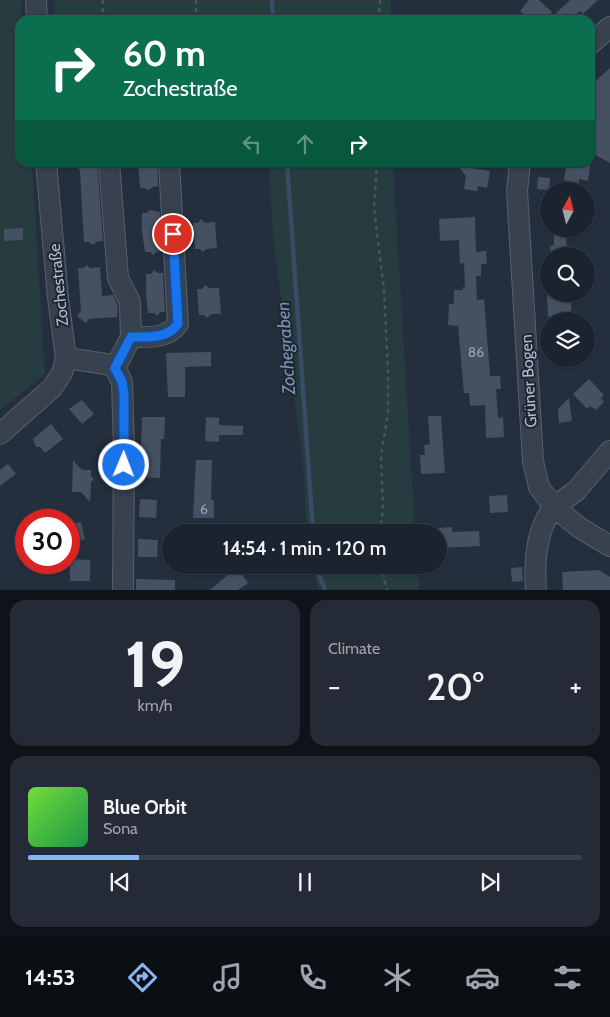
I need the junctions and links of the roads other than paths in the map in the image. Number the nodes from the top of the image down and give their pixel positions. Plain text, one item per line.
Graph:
1 (36, 0) edge
2 (37, 15) edge
3 (610, 27) edge
4 (595, 40) edge
5 (46, 167) edge
6 (109, 167) edge
7 (169, 167) edge
8 (519, 167) edge
9 (131, 337) junction
10 (66, 358) junction
11 (115, 368) junction
12 (0, 434) edge
13 (610, 451) edge
14 (554, 508) junction
15 (610, 546) edge
16 (123, 590) edge
17 (536, 590) edge

1 - 2 street
3 - 4 street
5 - 10 street, Zochestraße
6 - 9 street
7 - 9 street
8 - 14 street, Grüner Bogen
9 - 11 street
10 - 11 street
10 - 12 street
11 - 16 street
13 - 14 street
14 - 15 street, Grüner Bogen
14 - 17 street

